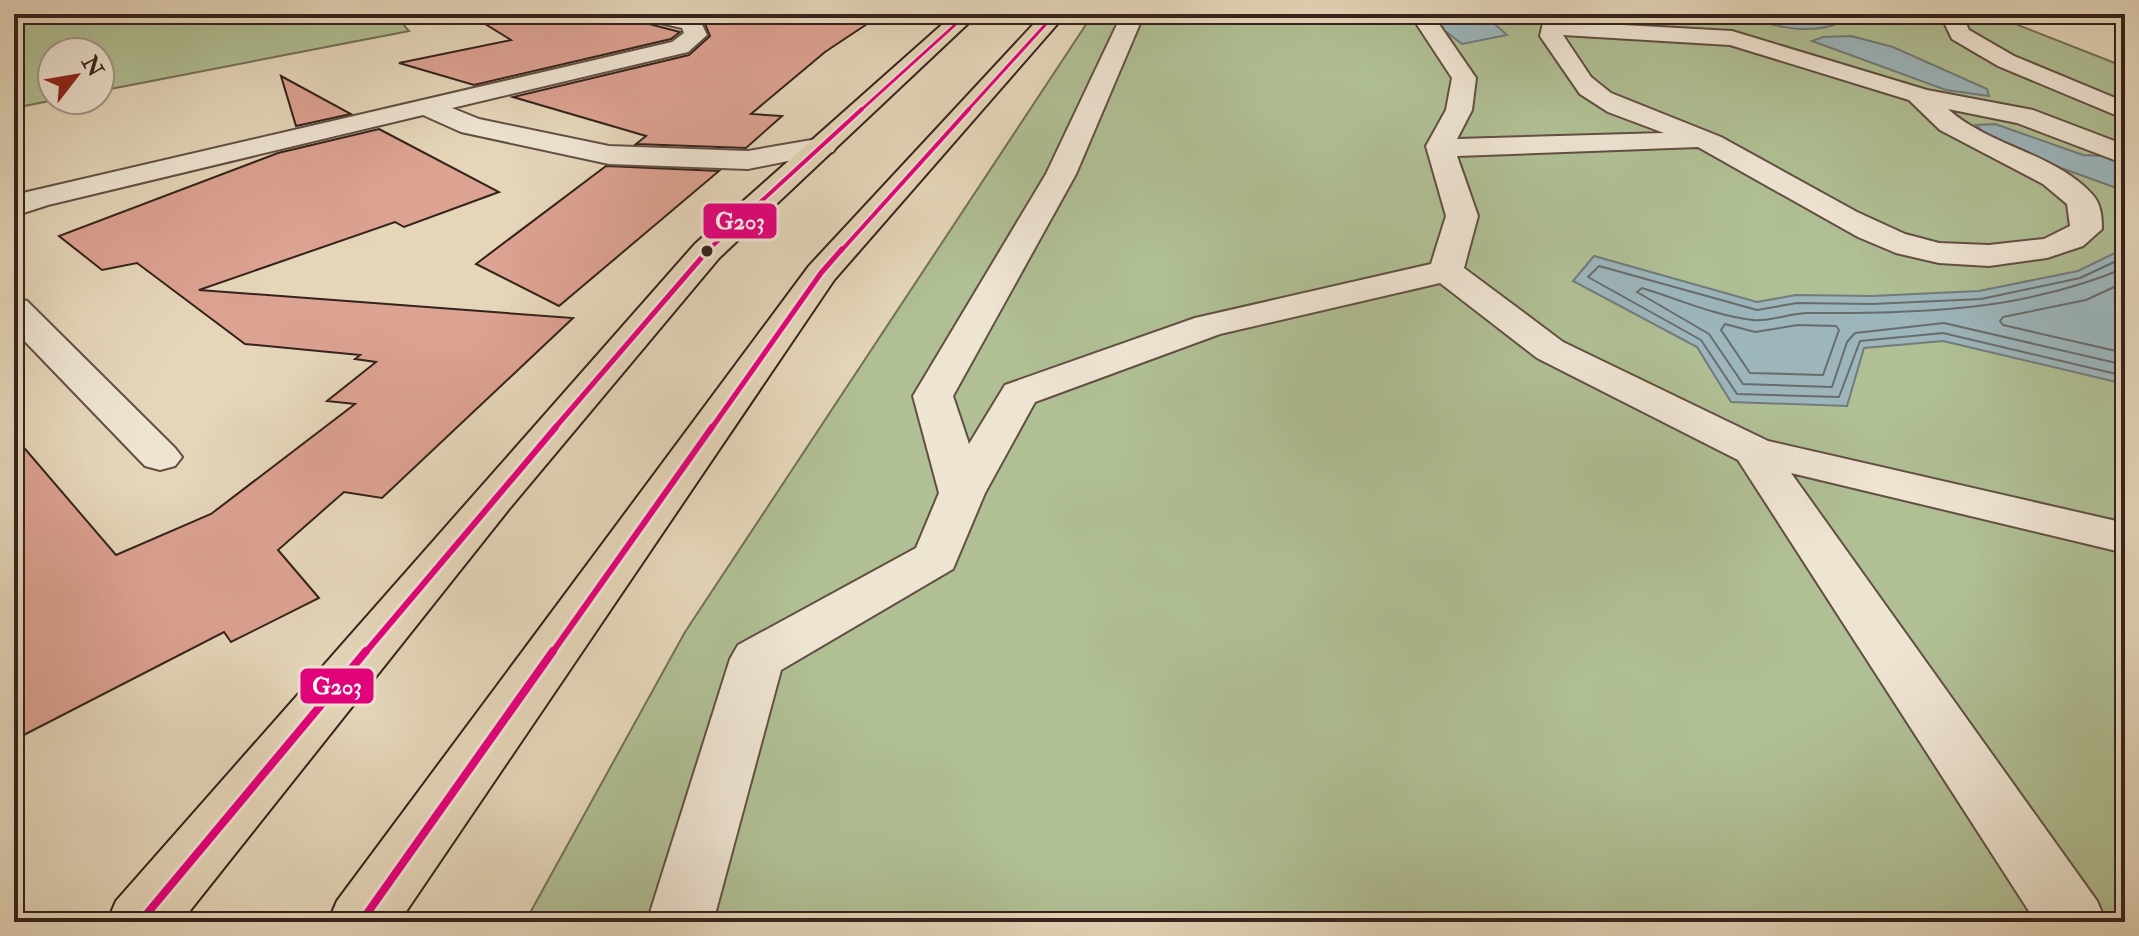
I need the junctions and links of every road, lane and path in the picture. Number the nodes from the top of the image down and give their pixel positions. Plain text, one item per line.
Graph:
1 (650, 14) edge
2 (967, 14) edge
3 (1055, 14) edge
4 (1133, 14) edge
5 (1421, 14) edge
6 (1693, 14) edge
7 (1951, 14) edge
8 (1732, 38) junction
9 (1918, 95) junction
10 (426, 107) junction
11 (2125, 111) edge
12 (1707, 141) junction
13 (823, 146) junction
14 (1441, 148) junction
15 (2125, 156) edge
16 (748, 160) junction
17 (788, 179) junction
18 (14, 207) edge
19 (1446, 271) junction
20 (14, 309) edge
21 (1754, 451) junction
22 (160, 457) dead end
23 (962, 493) junction
24 (2125, 538) edge
25 (140, 922) edge
26 (361, 922) edge
27 (680, 922) edge
28 (2073, 922) edge

1 - 10 street
2 - 13 main road
3 - 26 main road
4 - 23 street
5 - 14 street
6 - 8 street
7 - 11 street
8 - 9 street
8 - 12 street
9 - 12 street
9 - 15 street
10 - 16 street
10 - 18 street
12 - 14 street
13 - 16 street
13 - 17 main road
14 - 19 street
16 - 17 street
17 - 25 main road
19 - 21 street
19 - 23 street
20 - 22 street
21 - 24 street
21 - 28 street
23 - 27 street

